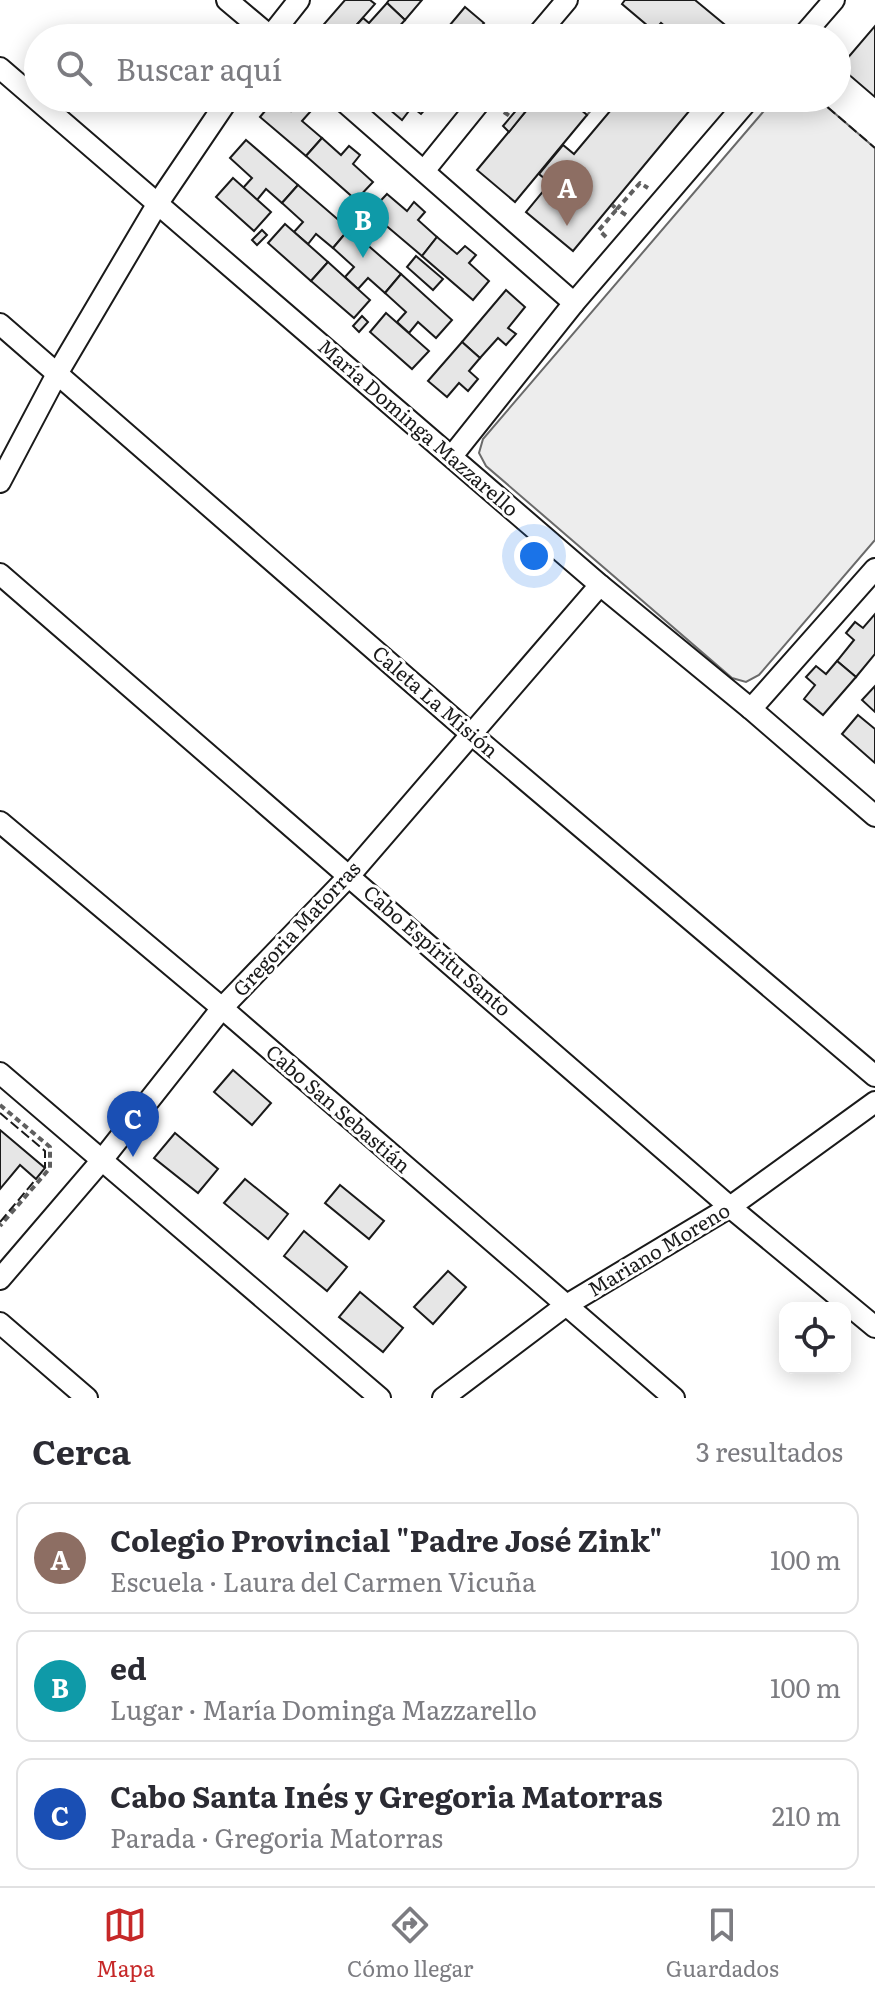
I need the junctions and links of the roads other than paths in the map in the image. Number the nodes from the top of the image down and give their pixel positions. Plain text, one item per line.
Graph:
1 (227, 0) edge
2 (299, 0) edge
3 (567, 0) edge
4 (832, 1) edge
5 (255, 24) edge
6 (281, 24) edge
7 (547, 24) edge
8 (813, 24) edge
9 (0, 68) edge
10 (24, 89) edge
11 (51, 112) edge
12 (220, 112) edge
13 (356, 112) edge
14 (472, 112) edge
15 (738, 112) edge
16 (424, 171) junction
17 (158, 203) junction
18 (574, 303) junction
19 (0, 324) edge
20 (57, 374) junction
21 (452, 456) junction
22 (0, 482) edge
23 (875, 569) edge
24 (0, 574) edge
25 (600, 585) junction
26 (751, 709) junction
27 (470, 733) junction
28 (875, 816) edge
29 (0, 822) edge
30 (350, 875) junction
31 (222, 1008) junction
32 (0, 1073) edge
33 (875, 1076) edge
34 (875, 1102) edge
35 (102, 1160) junction
36 (730, 1207) junction
37 (0, 1279) edge
38 (565, 1306) junction
39 (0, 1323) edge
40 (875, 1327) edge
41 (87, 1398) edge
42 (380, 1398) edge
43 (443, 1398) edge
44 (674, 1398) edge

1 - 5 street
2 - 6 street
3 - 7 street
4 - 8 street
9 - 10 street, María Dominga Mazzarello
11 - 17 street, María Dominga Mazzarello
12 - 17 street
13 - 16 street
14 - 16 street
15 - 18 street
16 - 18 street
17 - 20 street
17 - 21 street, María Dominga Mazzarello
18 - 21 street
19 - 20 street, Caleta La Misión
20 - 22 street
20 - 27 street, Caleta La Misión
21 - 25 street, María Dominga Mazzarello
23 - 26 street
24 - 30 street, Cabo Espíritu Santo
25 - 26 street, María Dominga Mazzarello
25 - 27 street, Gregoria Matorras
26 - 28 street, María Dominga Mazzarello
27 - 30 street, Gregoria Matorras
27 - 33 street, Caleta La Misión
29 - 31 street, Cabo San Sebastián
30 - 31 street, Gregoria Matorras
30 - 36 street, Cabo Espíritu Santo
31 - 35 street, Gregoria Matorras
31 - 38 street, Cabo San Sebastián
32 - 35 street
34 - 36 street, Mariano Moreno
35 - 37 street, Gregoria Matorras
35 - 42 street
36 - 38 street, Mariano Moreno
36 - 40 street, Cabo Espíritu Santo
38 - 43 street, Mariano Moreno
38 - 44 street, Cabo San Sebastián
39 - 41 street

